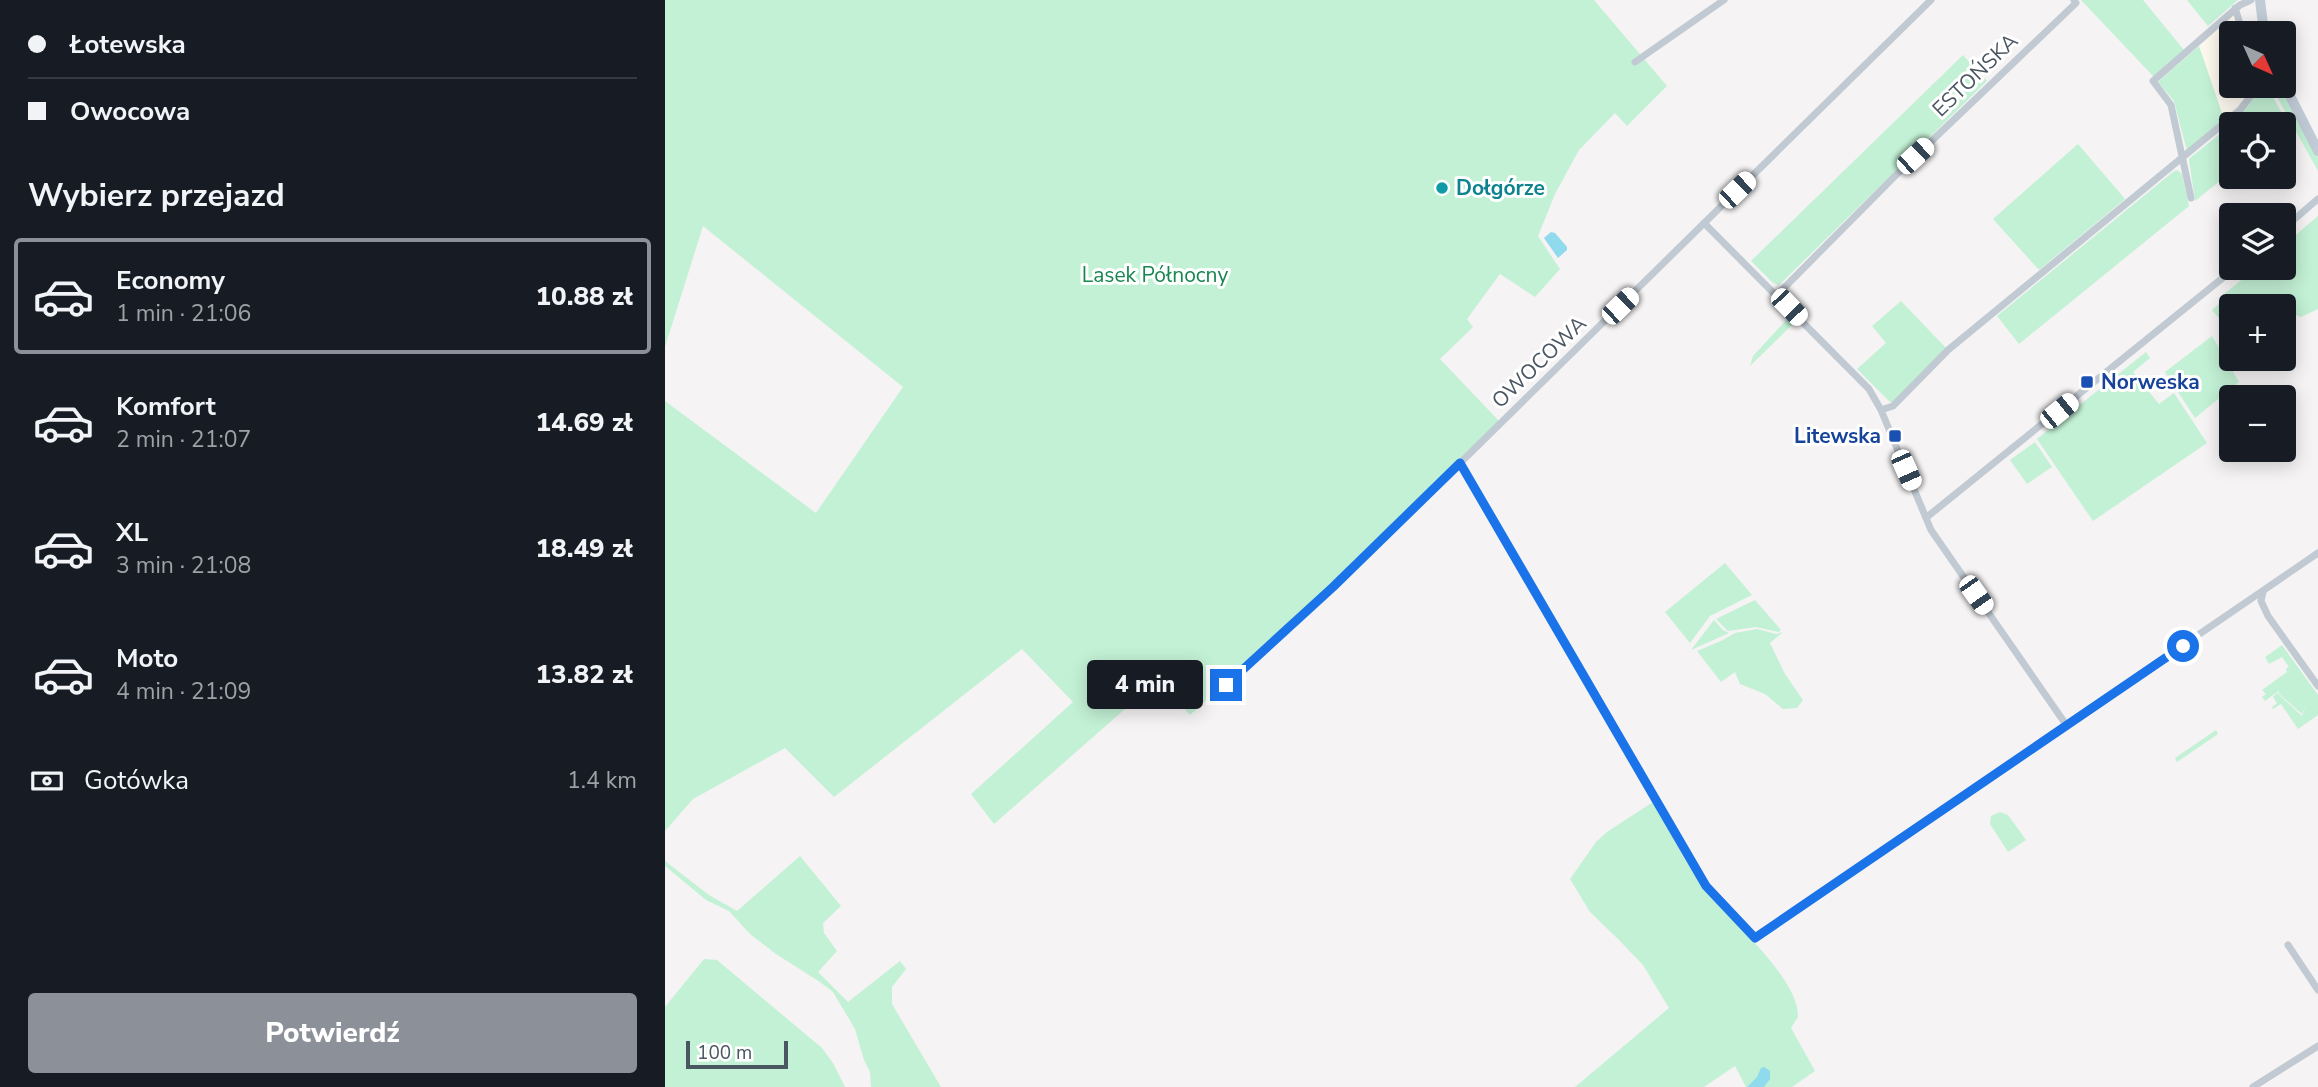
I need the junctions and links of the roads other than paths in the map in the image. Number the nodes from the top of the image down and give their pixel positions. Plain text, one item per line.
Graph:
1 (1724, 0) edge
2 (1931, 0) edge
3 (2074, 0) edge
4 (2251, 0) edge
5 (2260, 0) edge
6 (2235, 8) junction
7 (2239, 21) edge
8 (2263, 21) edge
9 (1635, 62) dead end
10 (2248, 98) edge
11 (2291, 98) edge
12 (2318, 151) edge
13 (2184, 158) junction
14 (2191, 198) dead end
15 (2318, 199) edge
16 (2296, 218) edge
17 (1704, 223) junction
18 (2220, 280) edge
19 (1777, 295) junction
20 (1881, 410) junction
21 (1460, 463) junction
22 (1927, 517) junction
23 (2318, 553) edge
24 (2263, 591) junction
25 (1226, 685) dead end
26 (2318, 686) edge
27 (2067, 726) junction
28 (2288, 945) dead end
29 (2318, 990) edge
30 (2317, 1049) edge
31 (2253, 1087) edge

1 - 9 street
2 - 17 street, OWOCOWA
3 - 19 street, ESTOŃSKA
4 - 6 street
5 - 8 main road
6 - 7 street
6 - 13 street
10 - 13 street
11 - 12 main road
13 - 14 street
13 - 20 street
15 - 16 street
17 - 19 street
17 - 21 street, OWOCOWA
18 - 22 street
19 - 20 street
20 - 22 street
21 - 25 street, OWOCOWA
21 - 27 street
22 - 27 street
23 - 24 street
24 - 26 street
24 - 27 street
28 - 29 street
30 - 31 street

